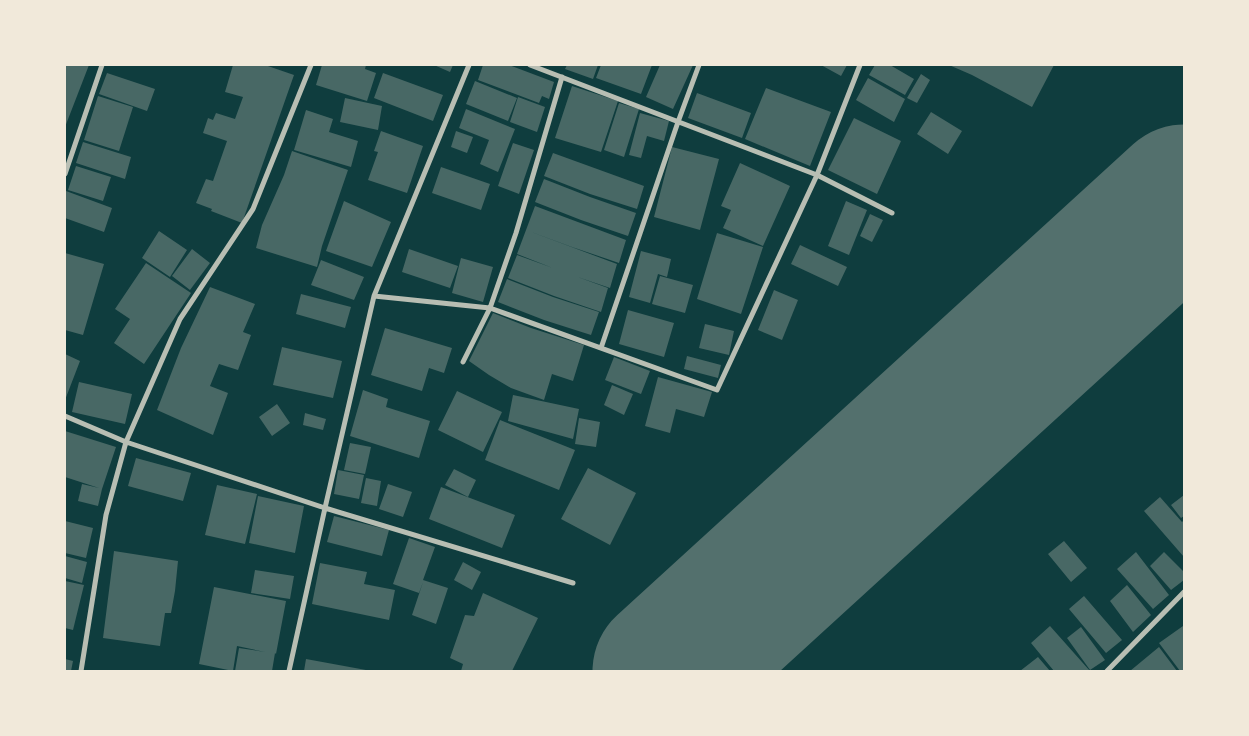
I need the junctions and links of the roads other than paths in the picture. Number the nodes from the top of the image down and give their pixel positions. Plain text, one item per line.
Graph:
1 (102, 65) edge
2 (311, 65) edge
3 (468, 65) edge
4 (530, 65) edge
5 (699, 65) edge
6 (860, 65) edge
7 (562, 77) junction
8 (678, 122) junction
9 (65, 174) edge
10 (817, 175) junction
11 (892, 214) dead end
12 (374, 296) junction
13 (490, 308) junction
14 (601, 348) junction
15 (463, 362) dead end
16 (65, 416) edge
17 (126, 442) junction
18 (324, 508) junction
19 (573, 583) dead end
20 (1184, 592) edge
21 (82, 671) edge
22 (288, 671) edge
23 (1107, 671) edge

1 - 9 street
2 - 17 street
3 - 12 street
4 - 7 street
5 - 8 street
6 - 10 street
7 - 8 street
7 - 13 street
8 - 10 street
8 - 14 street
10 - 11 street
10 - 14 street
12 - 13 street
12 - 18 street
13 - 14 street
13 - 15 street
16 - 17 street
17 - 18 street
17 - 21 street
18 - 19 street
18 - 22 street
20 - 23 street

